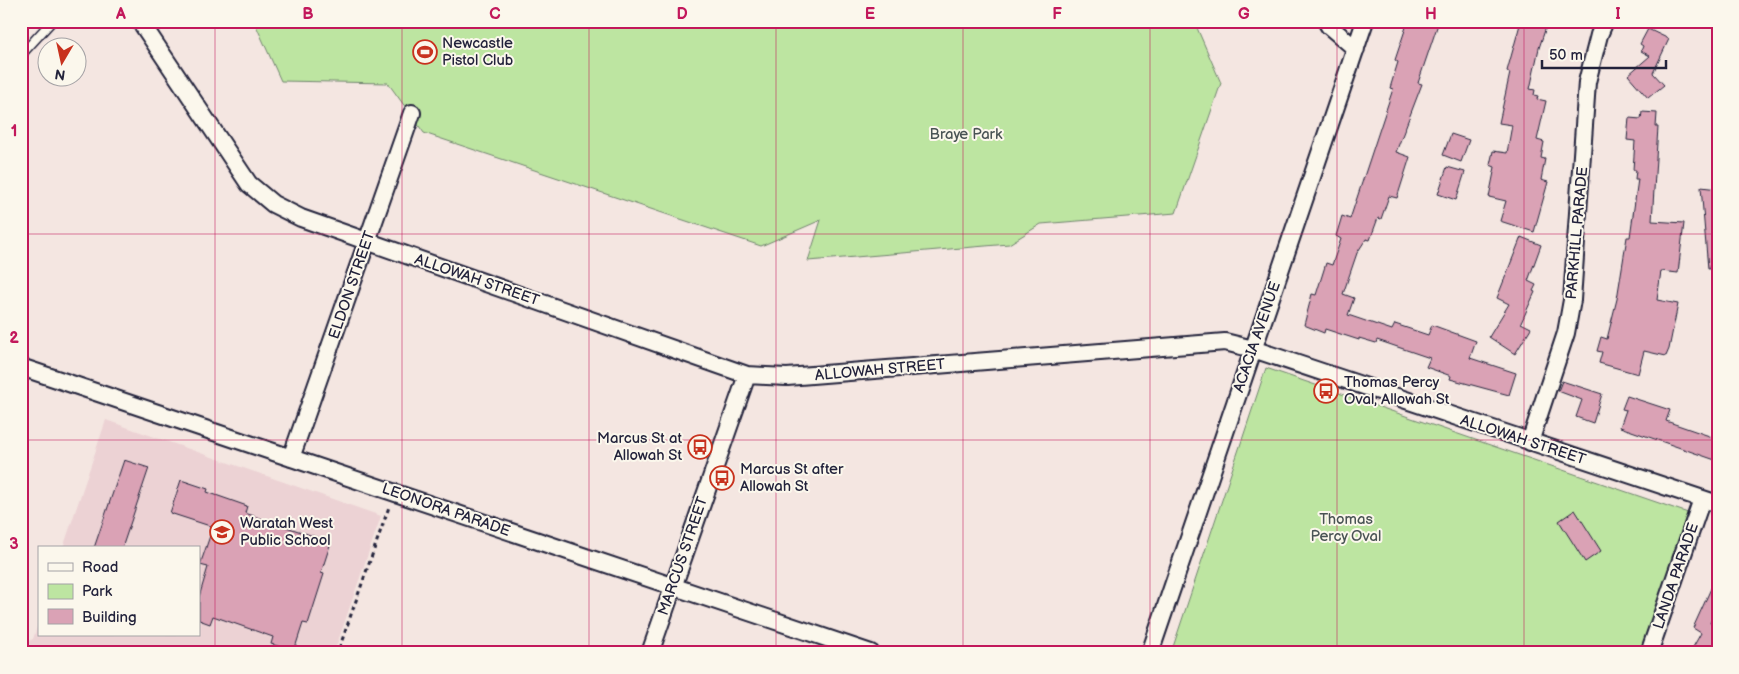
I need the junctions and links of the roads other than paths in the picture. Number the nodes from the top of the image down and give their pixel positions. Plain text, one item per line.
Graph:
1 (52, 21) edge
2 (140, 21) edge
3 (1326, 21) edge
4 (1366, 21) edge
5 (1605, 21) edge
6 (1356, 49) junction
7 (21, 55) edge
8 (412, 113) dead end
9 (367, 241) junction
10 (1253, 350) junction
11 (21, 367) edge
12 (747, 375) junction
13 (1530, 442) junction
14 (291, 458) junction
15 (1702, 499) junction
16 (1718, 504) edge
17 (672, 586) junction
18 (650, 653) edge
19 (871, 653) edge
20 (1150, 653) edge
21 (1649, 653) edge

1 - 7 lane
2 - 9 street, ALLOWAH STREET
3 - 6 street
4 - 6 street, ACACIA AVENUE
5 - 13 street, PARKHILL PARADE
6 - 10 street, ACACIA AVENUE
8 - 9 street, ELDON STREET
9 - 12 street, ALLOWAH STREET
9 - 14 street, ELDON STREET
10 - 12 street, ALLOWAH STREET
10 - 13 street, ALLOWAH STREET
10 - 20 street, ACACIA AVENUE
11 - 14 street, LEONORA PARADE
12 - 17 street, MARCUS STREET
13 - 15 street, ALLOWAH STREET
14 - 17 street, LEONORA PARADE
15 - 16 street, ALLOWAH STREET
15 - 21 street, LANDA PARADE
17 - 18 street, MARCUS STREET
17 - 19 street, LEONORA PARADE

